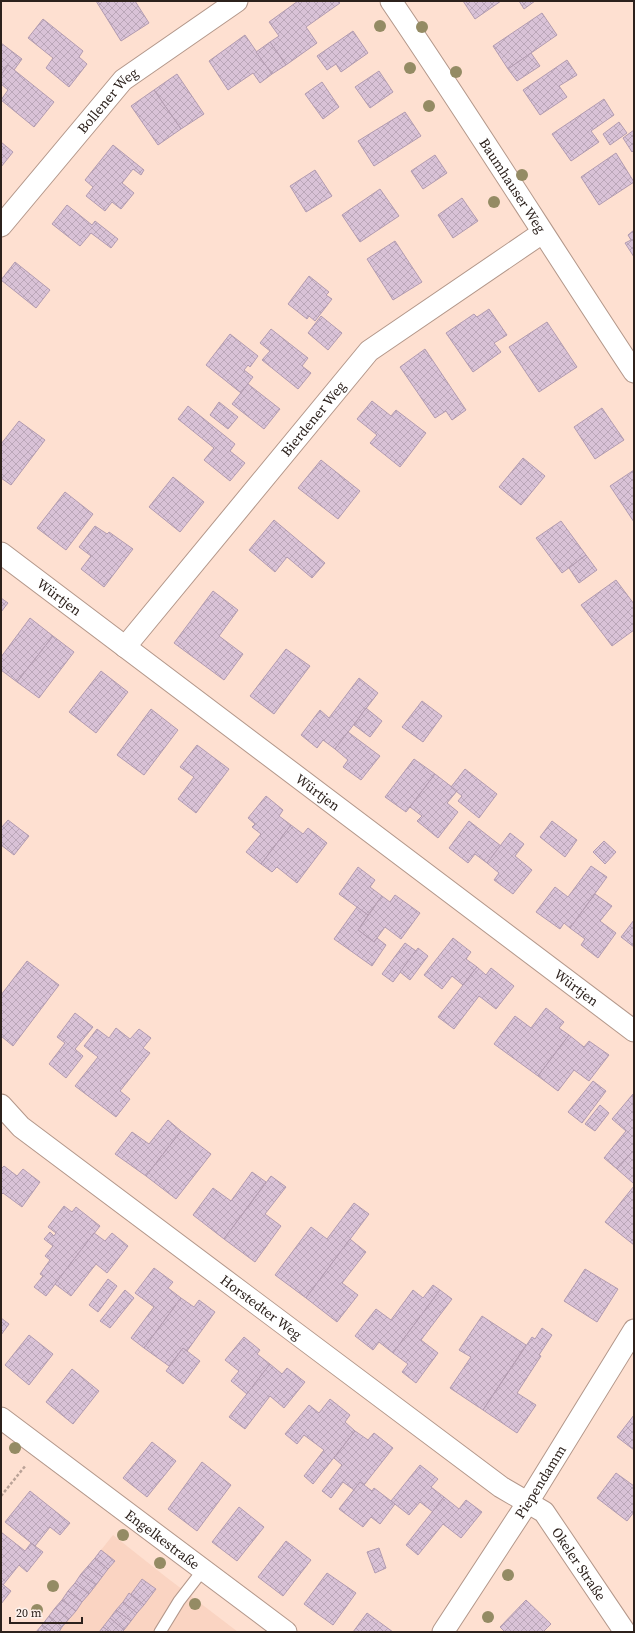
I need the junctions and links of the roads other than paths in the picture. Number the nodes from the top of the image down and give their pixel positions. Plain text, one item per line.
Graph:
1 (237, 1) edge
2 (390, 1) edge
3 (1, 226) edge
4 (542, 233) junction
5 (634, 372) edge
6 (1, 553) edge
7 (125, 647) junction
8 (634, 1031) edge
9 (1, 1105) edge
10 (634, 1330) edge
11 (1, 1418) edge
12 (528, 1502) junction
13 (203, 1570) junction
14 (160, 1632) edge
15 (286, 1632) edge
16 (443, 1632) edge
17 (625, 1632) edge

1 - 3 street, Bollener Weg
2 - 4 street, Baumhauser Weg
4 - 5 street, Baumhauser Weg
4 - 7 street, Bierdener Weg
6 - 7 street, Würtjen
7 - 8 street, Würtjen
9 - 12 street, Horstedter Weg
10 - 12 street, Piependamm
11 - 13 street, Engelkestraße
12 - 16 street, Piependamm
12 - 17 street, Okeler Straße
13 - 14 lane
13 - 15 street, Engelkestraße

